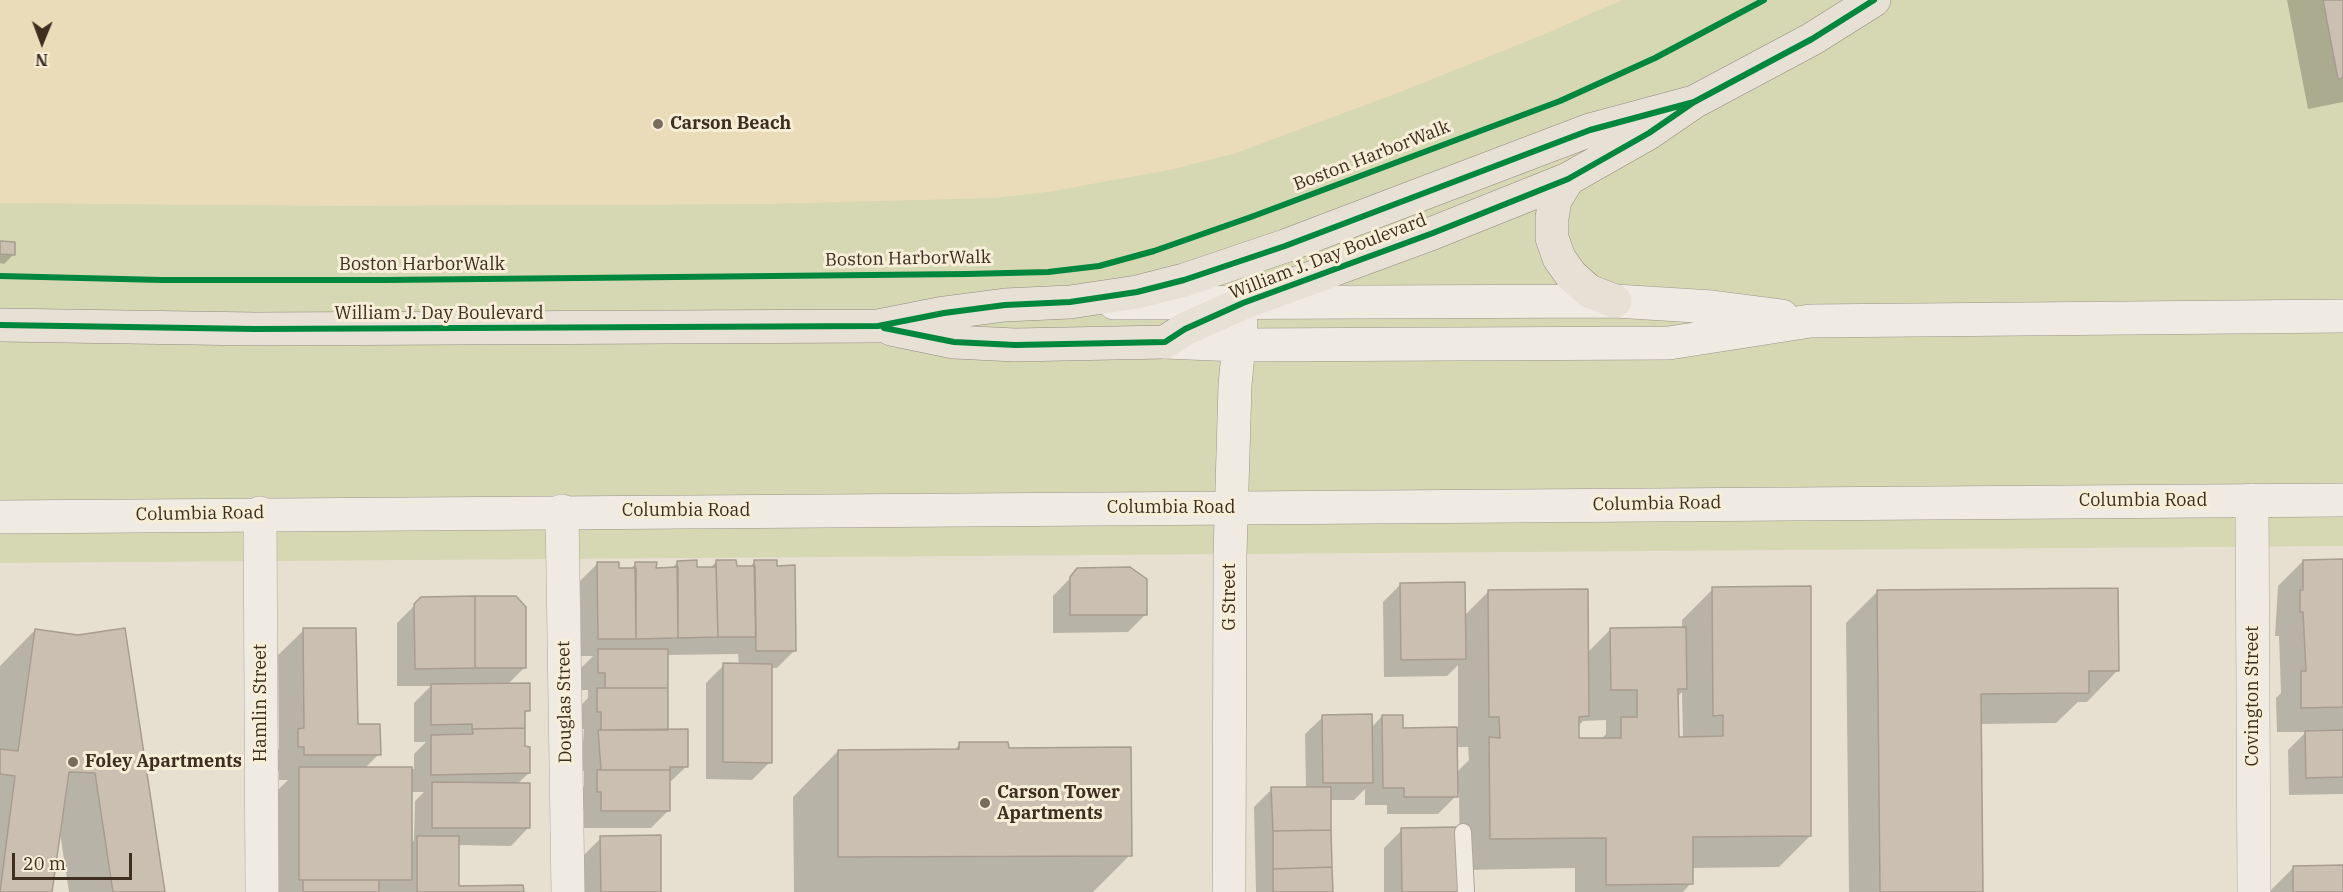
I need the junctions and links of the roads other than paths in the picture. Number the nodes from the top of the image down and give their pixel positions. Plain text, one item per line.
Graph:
1 (1874, 0) edge
2 (1694, 102) junction
3 (1568, 179) junction
4 (1616, 301) junction
5 (1070, 302) junction
6 (1243, 303) junction
7 (2343, 316) edge
8 (1810, 321) junction
9 (0, 325) edge
10 (878, 326) junction
11 (1165, 342) junction
12 (1238, 345) junction
13 (2252, 500) junction
14 (2343, 500) edge
15 (1231, 507) junction
16 (562, 511) junction
17 (260, 513) junction
18 (0, 517) edge
19 (1463, 832) dead end
20 (262, 892) edge
21 (568, 892) edge
22 (1229, 892) edge
23 (1466, 892) edge
24 (2254, 892) edge

1 - 2 main road, William J. Day Boulevard
2 - 3 main road, William J. Day Boulevard
2 - 5 main road, William J. Day Boulevard
3 - 4 main road
3 - 6 main road, William J. Day Boulevard
4 - 6 main road
4 - 8 main road
5 - 6 main road
5 - 10 main road, William J. Day Boulevard
6 - 11 main road, William J. Day Boulevard
6 - 12 main road, G Street
7 - 8 main road
8 - 12 main road
9 - 10 main road, William J. Day Boulevard
10 - 11 main road, William J. Day Boulevard
11 - 12 main road
12 - 15 main road, G Street
13 - 14 main road, Columbia Road
13 - 15 main road, Columbia Road
13 - 24 main road, Covington Street
15 - 16 main road, Columbia Road
15 - 22 main road, G Street
16 - 17 main road, Columbia Road
16 - 21 main road, Douglas Street
17 - 18 main road, Columbia Road
17 - 20 main road, Hamlin Street
19 - 23 lane

